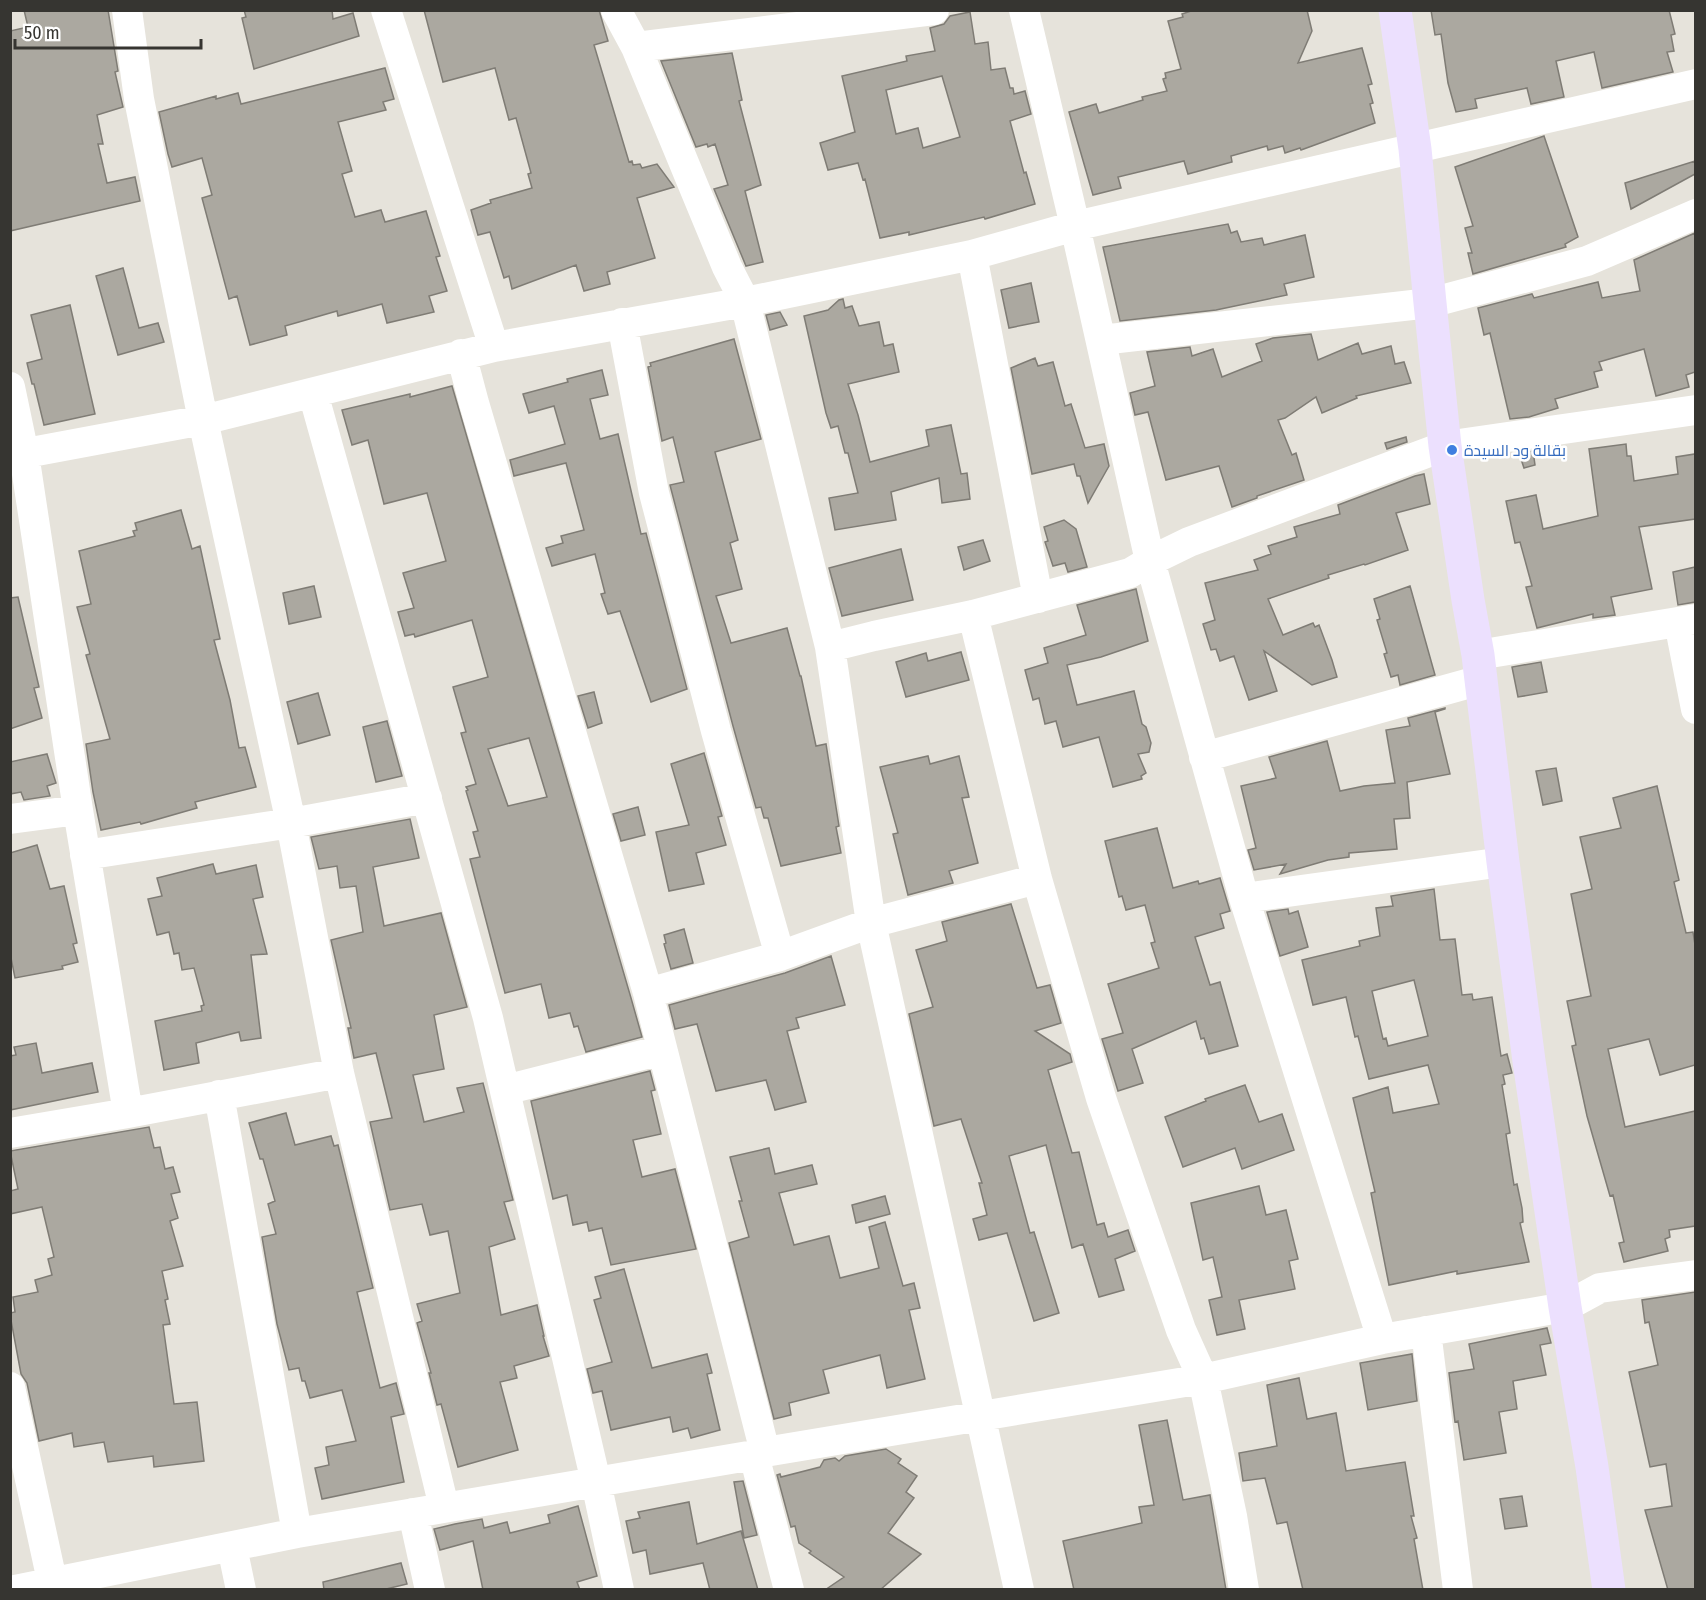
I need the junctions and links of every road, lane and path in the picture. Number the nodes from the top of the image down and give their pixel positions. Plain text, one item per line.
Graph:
1 (127, 10) edge
2 (386, 10) edge
3 (934, 10) edge
4 (1024, 10) edge
5 (1395, 10) edge
6 (628, 23) edge
7 (1695, 84) edge
8 (1415, 149) junction
9 (1695, 214) edge
10 (1076, 226) junction
11 (972, 255) junction
12 (744, 302) junction
13 (1430, 303) junction
14 (622, 323) junction
15 (1101, 340) junction
16 (494, 347) junction
17 (461, 354) junction
18 (10, 387) edge
19 (314, 393) junction
20 (1695, 410) edge
21 (203, 420) junction
22 (1445, 446) junction
23 (17, 455) edge
24 (1150, 561) junction
25 (1038, 598) junction
26 (973, 615) junction
27 (1687, 621) edge
28 (830, 647) junction
29 (1480, 668) junction
30 (1695, 709) edge
31 (1204, 757) junction
32 (427, 798) junction
33 (78, 810) junction
34 (10, 819) edge
35 (291, 823) junction
36 (86, 855) junction
37 (1503, 862) junction
38 (1037, 879) junction
39 (1244, 898) junction
40 (871, 923) junction
41 (780, 956) junction
42 (648, 993) junction
43 (662, 1050) junction
44 (339, 1073) junction
45 (505, 1090) junction
46 (219, 1095) junction
47 (128, 1113) junction
48 (10, 1133) edge
49 (1695, 1275) edge
50 (1565, 1307) junction
51 (1426, 1331) junction
52 (1382, 1339) junction
53 (1203, 1379) junction
54 (10, 1387) edge
55 (982, 1416) junction
56 (759, 1454) junction
57 (596, 1482) junction
58 (444, 1507) junction
59 (413, 1513) junction
60 (297, 1533) junction
61 (232, 1547) junction
62 (53, 1586) edge
63 (15, 1590) edge
64 (241, 1590) edge
65 (430, 1590) edge
66 (619, 1590) edge
67 (789, 1590) edge
68 (1019, 1590) edge
69 (1244, 1590) edge
70 (1458, 1590) edge
71 (1609, 1590) edge

1 - 21 street
2 - 16 street
3 - 6 street
4 - 10 street
5 - 8 street
6 - 12 street
7 - 8 street
8 - 10 street
8 - 13 street
9 - 13 street
10 - 11 street
10 - 15 street
11 - 12 street
11 - 25 street
12 - 14 street
12 - 28 street
13 - 15 street
13 - 22 street
14 - 16 street
14 - 41 street
15 - 24 street
16 - 17 street
17 - 19 street
17 - 42 street
18 - 23 street
19 - 21 street
19 - 32 street
20 - 22 street
21 - 23 street
21 - 35 street
22 - 24 street
22 - 29 street
23 - 33 street
24 - 25 street
24 - 31 street
25 - 26 street
26 - 28 street
26 - 38 street
27 - 29 street
27 - 30 street
28 - 40 street
29 - 31 street
29 - 37 street
31 - 39 street
32 - 35 street
32 - 45 street
33 - 34 street
33 - 36 street
35 - 36 street
35 - 44 street
36 - 47 street
37 - 39 street
37 - 50 street
38 - 40 street
38 - 53 street
39 - 52 street
40 - 41 street
40 - 55 street
41 - 42 street
42 - 43 street
43 - 45 street
43 - 56 street
44 - 46 street
44 - 58 street
45 - 57 street
46 - 47 street
46 - 60 street
47 - 48 street
49 - 50 street
50 - 51 street
50 - 71 street
51 - 52 street
51 - 70 street
52 - 53 street
53 - 55 street
53 - 69 street
54 - 62 street
55 - 56 street
55 - 68 street
56 - 57 street
56 - 67 street
57 - 58 street
57 - 66 street
58 - 59 street
59 - 60 street
59 - 65 street
60 - 61 street
61 - 62 street
61 - 64 street
62 - 63 street

